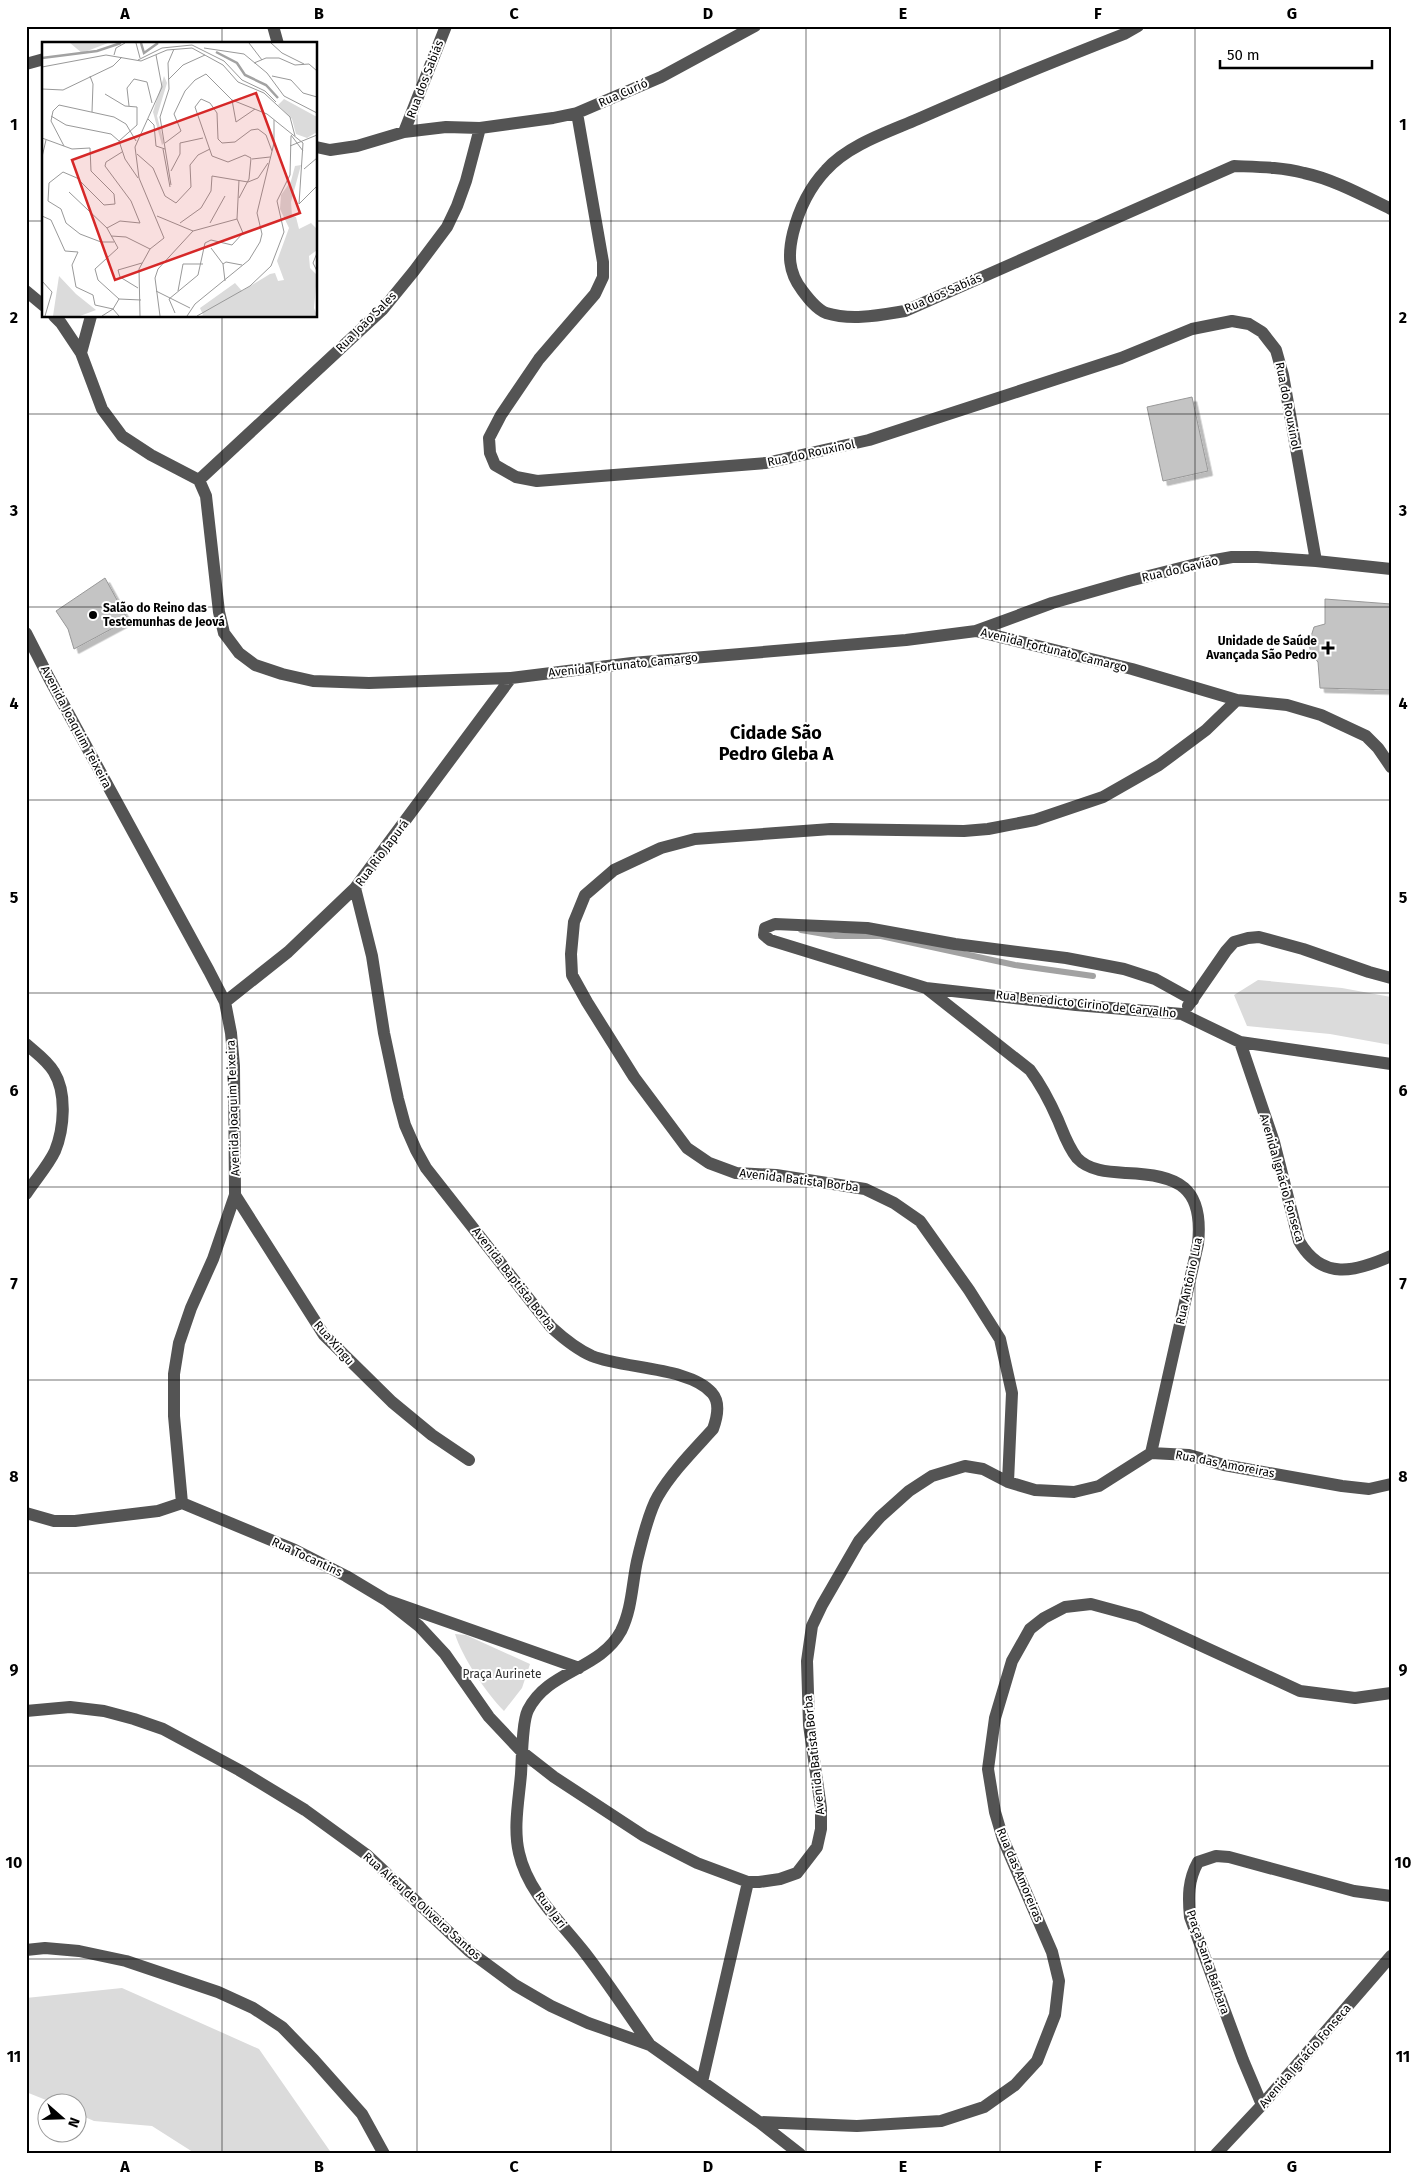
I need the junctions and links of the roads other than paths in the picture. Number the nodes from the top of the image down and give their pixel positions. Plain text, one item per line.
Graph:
1 (274, 26) edge
2 (446, 26) edge
3 (755, 26) edge
4 (1138, 26) edge
5 (278, 42) edge
6 (42, 60) edge
7 (26, 64) edge
8 (577, 113) junction
9 (480, 128) junction
10 (404, 132) junction
11 (318, 147) edge
12 (1391, 209) edge
13 (26, 291) edge
14 (42, 304) edge
15 (56, 318) edge
16 (90, 318) edge
17 (81, 353) junction
18 (199, 480) junction
19 (1316, 561) junction
20 (1391, 569) edge
21 (976, 631) junction
22 (26, 633) edge
23 (511, 678) junction
24 (1236, 700) junction
25 (1384, 747) edge
26 (1391, 767) edge
27 (355, 888) junction
28 (1391, 978) edge
29 (926, 988) junction
30 (1193, 1000) junction
31 (225, 1002) junction
32 (1182, 1014) junction
33 (1240, 1042) junction
34 (26, 1044) edge
35 (1391, 1064) edge
36 (26, 1194) edge
37 (235, 1195) junction
38 (1391, 1256) edge
39 (1150, 1453) junction
40 (468, 1460) dead end
41 (1008, 1482) junction
42 (1391, 1484) edge
43 (182, 1503) junction
44 (26, 1513) edge
45 (386, 1600) junction
46 (579, 1668) junction
47 (1391, 1693) edge
48 (26, 1711) edge
49 (522, 1752) junction
50 (748, 1882) junction
51 (1391, 1896) edge
52 (26, 1950) edge
53 (1391, 1956) edge
54 (650, 2045) junction
55 (702, 2082) junction
56 (1262, 2106) junction
57 (759, 2122) junction
58 (384, 2154) edge
59 (800, 2154) edge
60 (1216, 2154) edge

1 - 5 street
2 - 10 street, Rua dos Sabiás
3 - 8 street, Rua Curió
4 - 12 street, Rua dos Sabiás
6 - 7 street
8 - 9 street, Rua Curió
8 - 19 street, Rua do Rouxinol
9 - 10 street, Rua Curió
9 - 18 street, Rua João Sales
10 - 11 street, Rua Curió
13 - 14 street
15 - 17 street
16 - 17 street
17 - 18 street
18 - 23 street, Avenida Fortunato Camargo
19 - 20 street, Rua do Gavião
19 - 21 street, Rua do Gavião
21 - 23 street, Avenida Fortunato Camargo
21 - 24 street, Avenida Fortunato Camargo
22 - 31 street, Avenida Joaquim Teixeira
23 - 27 street, Rua Rio Japurá
24 - 25 street, Avenida Fortunato Camargo
24 - 41 street, Avenida Batista Borba
25 - 26 street, Avenida Fortunato Camargo
27 - 31 street, Rua Rio Japurá
27 - 46 street, Avenida Baptista Borba
28 - 30 street
29 - 30 street, Rua Benedicto Cirino de Carvalho
29 - 32 street, Rua Benedicto Cirino de Carvalho
29 - 39 street, Rua Antônio Lua
30 - 32 street
31 - 37 street, Avenida Joaquim Teixeira
32 - 33 street, Rua Benedicto Cirino de Carvalho
33 - 35 street, Rua Benedicto Cirino de Carvalho
33 - 38 street, Avenida Ignácio Fonseca
34 - 36 street
37 - 40 street, Rua Xingu
37 - 43 street, Avenida Joaquim Teixeira
39 - 41 street
39 - 42 street, Rua das Amoreiras
41 - 50 street, Avenida Batista Borba
43 - 44 street
43 - 45 street, Rua Tocantins
45 - 46 street, Rua Tocantins
45 - 49 street
46 - 49 street, Avenida Baptista Borba
47 - 57 street, Rua das Amoreiras
48 - 54 street, Rua Alfeu de Oliveira Santos
49 - 50 street, Avenida Batista Borba
49 - 54 street, Rua Jari
50 - 55 street
51 - 56 street, Praça Santa Bárbara
52 - 58 street
53 - 56 street, Avenida Ignácio Fonseca
54 - 55 street, Rua Alfeu de Oliveira Santos
55 - 57 street, Rua Alfeu de Oliveira Santos
56 - 60 street, Avenida Ignácio Fonseca
57 - 59 street, Rua Alfeu de Oliveira Santos

